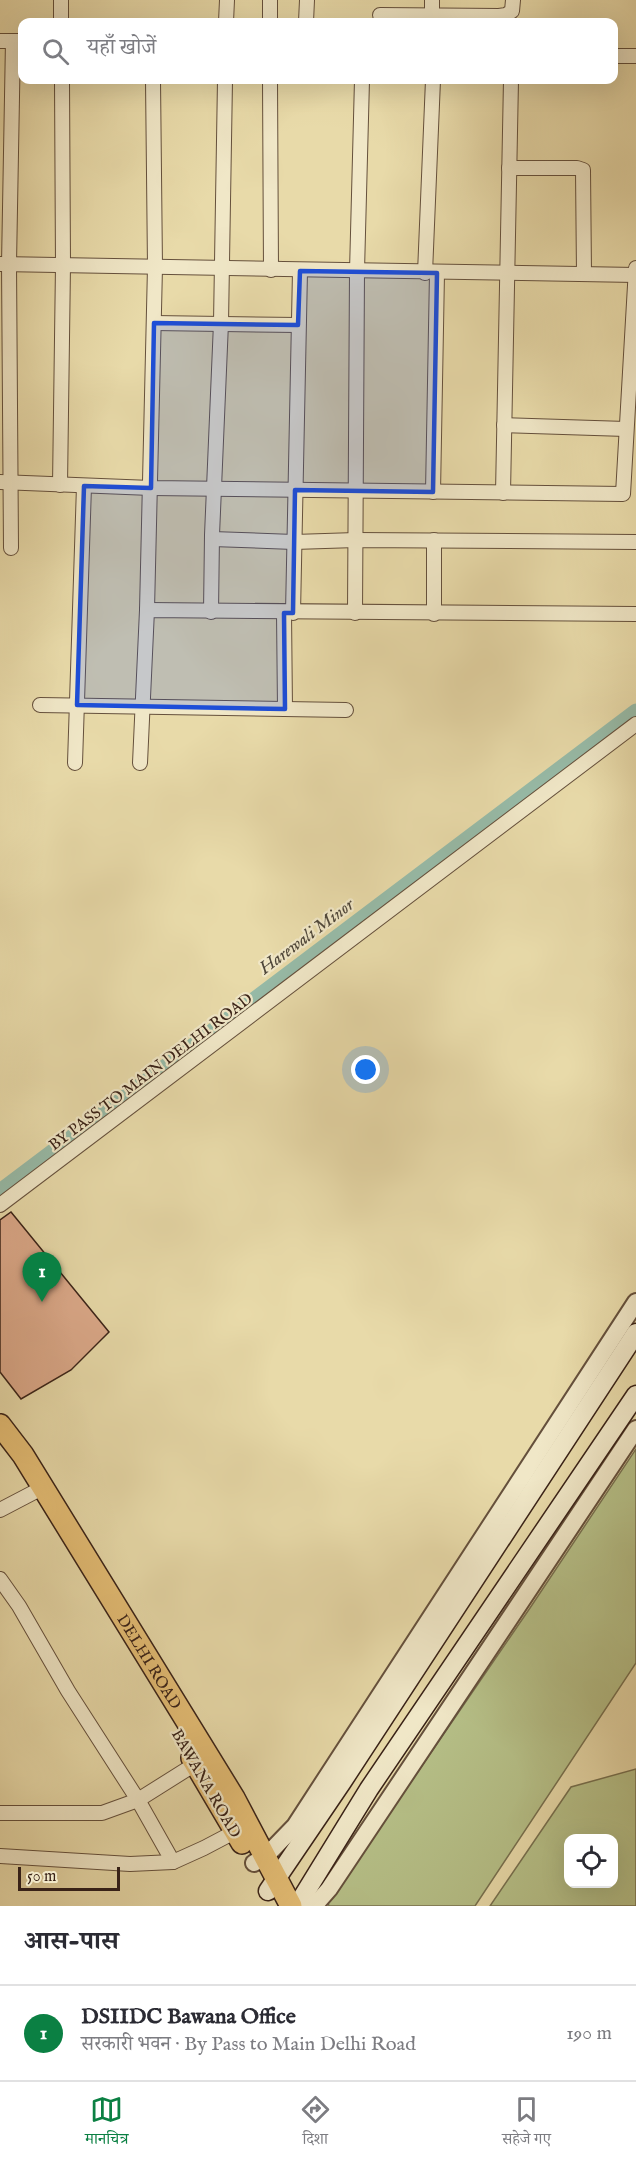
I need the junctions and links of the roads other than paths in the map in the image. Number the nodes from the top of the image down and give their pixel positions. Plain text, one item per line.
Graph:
1 (61, 0) edge
2 (227, 0) edge
3 (270, 0) edge
4 (307, 0) edge
5 (380, 0) edge
6 (432, 0) edge
7 (513, 0) edge
8 (432, 16) junction
9 (61, 18) edge
10 (226, 18) edge
11 (270, 18) edge
12 (306, 18) edge
13 (380, 18) edge
14 (397, 18) edge
15 (12, 41) edge
16 (618, 56) edge
17 (636, 56) edge
18 (62, 84) edge
19 (153, 84) edge
20 (225, 84) edge
21 (270, 84) edge
22 (362, 84) edge
23 (433, 84) edge
24 (511, 84) edge
25 (509, 168) junction
26 (4, 264) edge
27 (63, 265) junction
28 (154, 267) junction
29 (636, 268) edge
30 (222, 269) junction
31 (271, 270) junction
32 (300, 271) junction
33 (357, 271) junction
34 (431, 273) junction
35 (507, 273) junction
36 (584, 274) junction
37 (636, 275) edge
38 (154, 323) junction
39 (221, 324) junction
40 (298, 325) junction
41 (504, 425) junction
42 (626, 429) junction
43 (6, 483) edge
44 (60, 485) junction
45 (84, 486) junction
46 (151, 488) junction
47 (215, 489) junction
48 (295, 490) junction
49 (356, 490) junction
50 (433, 492) junction
51 (503, 493) junction
52 (629, 494) edge
53 (212, 539) junction
54 (356, 540) junction
55 (434, 540) junction
56 (294, 542) junction
57 (636, 542) edge
58 (11, 548) dead end
59 (147, 610) junction
60 (211, 612) junction
61 (288, 613) junction
62 (355, 613) junction
63 (434, 614) junction
64 (636, 614) edge
65 (40, 705) dead end
66 (77, 705) junction
67 (144, 707) junction
68 (285, 709) junction
69 (346, 710) dead end
70 (636, 724) edge
71 (75, 762) dead end
72 (140, 762) dead end
73 (0, 1205) edge
74 (636, 1302) edge
75 (636, 1333) edge
76 (636, 1395) edge
77 (0, 1425) edge
78 (636, 1429) edge
79 (0, 1447) edge
80 (37, 1491) junction
81 (0, 1510) edge
82 (0, 1579) edge
83 (202, 1760) junction
84 (138, 1800) junction
85 (0, 1813) edge
86 (241, 1828) junction
87 (0, 1856) edge
88 (259, 1860) junction
89 (173, 1862) junction
90 (274, 1892) edge
91 (291, 1906) edge
92 (297, 1906) edge
93 (314, 1906) edge

1 - 9 street
2 - 10 street
3 - 11 street
4 - 12 street
5 - 13 street
6 - 8 street
7 - 8 street
8 - 14 street
15 - 26 street
16 - 17 street
18 - 27 street
19 - 28 street
20 - 30 street
21 - 31 street
22 - 33 street
23 - 34 street
24 - 25 street
25 - 35 street
25 - 36 street
26 - 27 street
26 - 43 street
27 - 28 street
27 - 44 street
28 - 30 street
28 - 38 street
29 - 37 street
30 - 31 street
30 - 39 street
31 - 32 street
32 - 33 street
32 - 40 street
33 - 34 street
33 - 49 street
34 - 35 street
34 - 50 street
35 - 36 street
35 - 41 street
36 - 37 street
37 - 42 street
38 - 39 street
38 - 46 street
39 - 40 street
39 - 47 street
40 - 48 street
41 - 42 street
41 - 51 street
42 - 52 street
43 - 44 street
43 - 58 street
44 - 45 street
45 - 46 street
45 - 66 street
46 - 47 street
46 - 59 street
47 - 48 street
47 - 53 street
48 - 49 street
48 - 56 street
49 - 50 street
49 - 54 street
50 - 51 street
51 - 52 street
53 - 56 street
53 - 60 street
54 - 55 street
54 - 56 street
54 - 62 street
55 - 57 street
55 - 63 street
56 - 61 street
59 - 60 street
59 - 67 street
60 - 61 street
61 - 62 street
61 - 68 street
62 - 63 street
63 - 64 street
65 - 66 street
66 - 67 street
66 - 71 street
67 - 68 street
67 - 72 street
68 - 69 street
70 - 73 street, BY PASS TO MAIN DELHI ROAD
74 - 88 street
75 - 90 main road
76 - 92 main road
77 - 80 main road, DELHI ROAD
78 - 93 street
79 - 80 main road
80 - 81 street
80 - 83 main road, DELHI ROAD
82 - 84 street
83 - 84 street
83 - 86 main road, DELHI ROAD
84 - 85 street
84 - 89 street
86 - 88 main road, BAWANA ROAD
86 - 89 street
87 - 89 street
88 - 90 main road, BAWANA ROAD
90 - 91 main road

